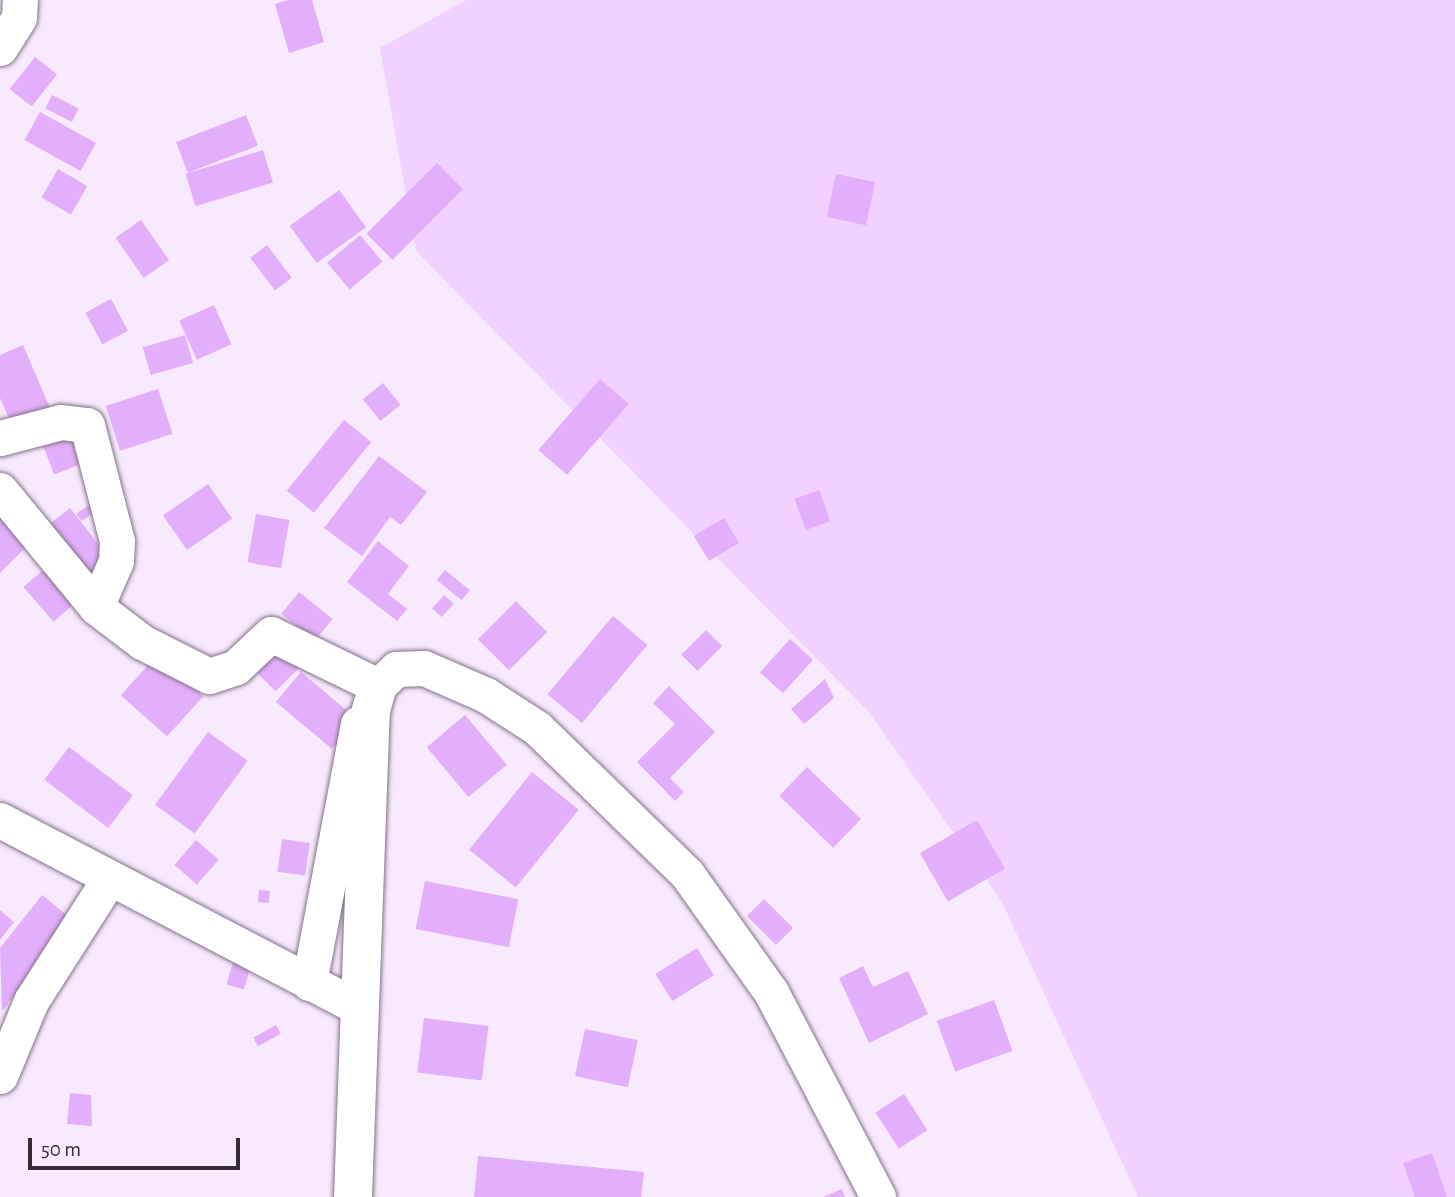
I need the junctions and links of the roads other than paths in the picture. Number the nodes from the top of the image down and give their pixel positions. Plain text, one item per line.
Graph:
1 (20, 0) edge
2 (0, 48) edge
3 (0, 438) edge
4 (0, 491) edge
5 (96, 607) junction
6 (372, 684) junction
7 (0, 820) edge
8 (109, 879) junction
9 (309, 984) junction
10 (360, 1008) junction
11 (0, 1076) edge
12 (353, 1197) edge
13 (878, 1197) edge

1 - 2 street
3 - 5 street
4 - 5 street
5 - 6 street
6 - 9 street
6 - 10 street
6 - 13 street
7 - 8 street
8 - 9 street
8 - 11 street
9 - 10 street
10 - 12 street

